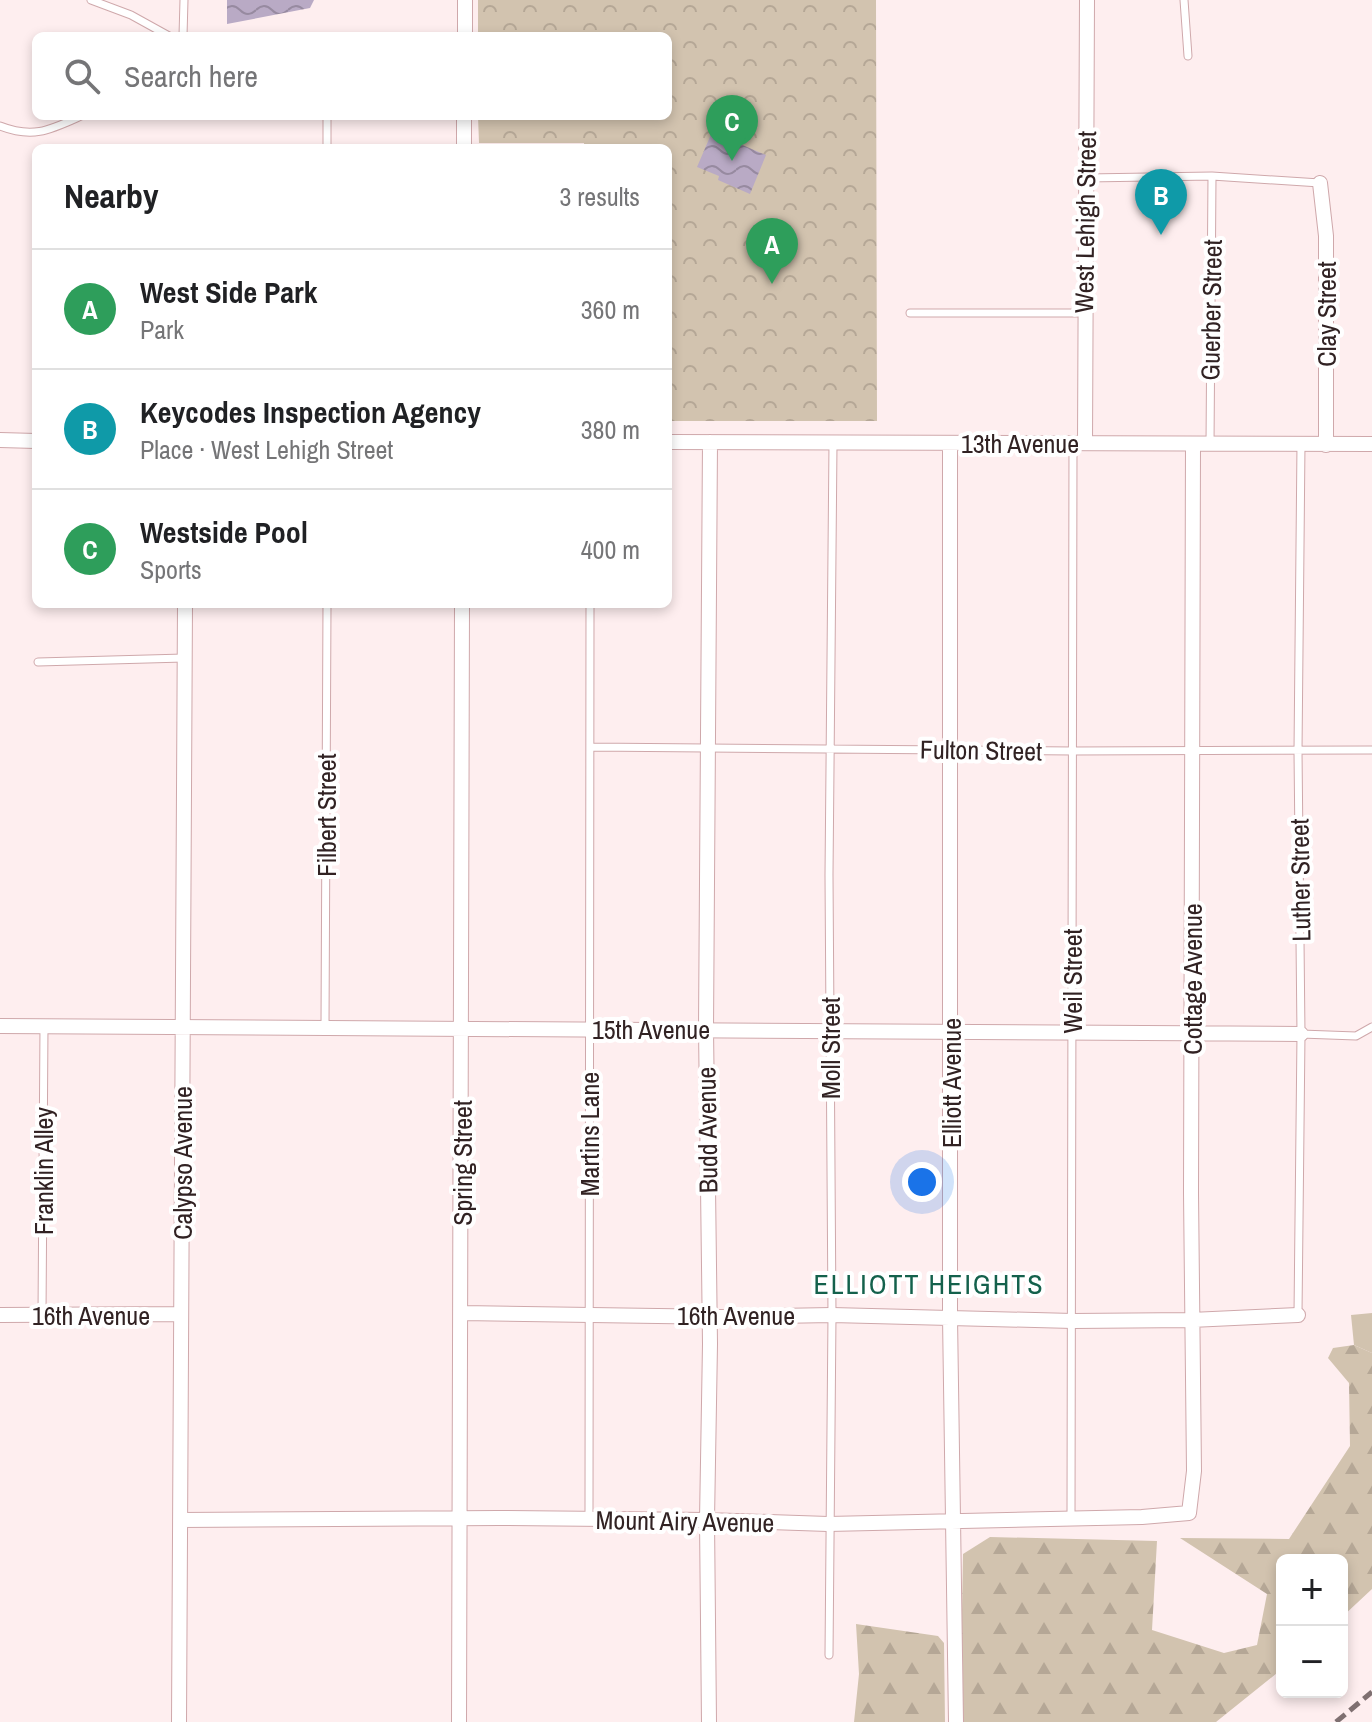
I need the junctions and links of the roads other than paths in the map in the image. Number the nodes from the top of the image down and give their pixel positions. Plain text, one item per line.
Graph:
1 (91, 0) edge
2 (184, 0) edge
3 (465, 0) edge
4 (1087, 0) edge
5 (1184, 0) edge
6 (162, 32) edge
7 (183, 32) edge
8 (465, 32) edge
9 (1188, 56) dead end
10 (71, 120) edge
11 (327, 120) edge
12 (464, 120) edge
13 (4, 128) edge
14 (327, 144) edge
15 (464, 144) edge
16 (1212, 176) junction
17 (1086, 178) junction
18 (1320, 183) joint
19 (910, 313) dead end
20 (1084, 313) junction
21 (0, 440) edge
22 (32, 441) edge
23 (833, 441) junction
24 (672, 442) edge
25 (710, 442) junction
26 (950, 443) junction
27 (1079, 443) junction
28 (1301, 444) junction
29 (1372, 444) edge
30 (1193, 445) junction
31 (1210, 445) junction
32 (1326, 445) junction
33 (185, 608) edge
34 (327, 608) edge
35 (462, 608) edge
36 (590, 608) edge
37 (185, 658) junction
38 (38, 662) dead end
39 (590, 747) junction
40 (709, 748) junction
41 (830, 749) junction
42 (951, 750) junction
43 (1192, 750) junction
44 (1372, 750) edge
45 (1073, 751) junction
46 (1298, 751) junction
47 (0, 1026) edge
48 (44, 1026) junction
49 (183, 1027) junction
50 (325, 1027) junction
51 (1372, 1027) edge
52 (461, 1028) junction
53 (590, 1028) junction
54 (706, 1029) junction
55 (829, 1029) junction
56 (951, 1032) junction
57 (1072, 1032) junction
58 (1193, 1032) junction
59 (1301, 1034) junction
60 (462, 1313) junction
61 (181, 1314) junction
62 (0, 1315) edge
63 (42, 1315) junction
64 (588, 1315) junction
65 (832, 1315) junction
66 (1298, 1315) joint
67 (709, 1316) junction
68 (950, 1317) junction
69 (1191, 1320) junction
70 (1073, 1321) junction
71 (1189, 1513) joint
72 (1071, 1518) junction
73 (589, 1519) junction
74 (180, 1520) junction
75 (460, 1520) junction
76 (707, 1520) junction
77 (953, 1520) junction
78 (828, 1524) junction
79 (829, 1655) dead end
80 (179, 1722) edge
81 (459, 1722) edge
82 (709, 1722) edge
83 (956, 1722) edge

1 - 6 lane
2 - 7 lane
3 - 8 street
4 - 17 street, West Lehigh Street
5 - 9 lane
10 - 13 lane
11 - 14 lane
12 - 15 street
16 - 17 lane
16 - 18 lane
16 - 31 lane, Guerber Street
17 - 20 street, West Lehigh Street
18 - 32 street, Clay Street
19 - 20 lane
20 - 27 street, West Lehigh Street
21 - 22 street
23 - 25 street, 13th Avenue
23 - 26 street, 13th Avenue
23 - 41 lane, Moll Street
24 - 25 street, 13th Avenue
25 - 40 street, Budd Avenue
26 - 27 street, 13th Avenue
26 - 42 street, Elliott Avenue
27 - 30 street, 13th Avenue
27 - 45 lane, Weil Street
28 - 31 street, 13th Avenue
28 - 32 street, 13th Avenue
28 - 46 lane, Luther Street
29 - 32 street, 13th Avenue
30 - 31 street, 13th Avenue
30 - 43 street, Cottage Avenue
33 - 37 street, Calypso Avenue
34 - 50 lane, Filbert Street
35 - 52 street, Spring Street
36 - 39 lane, Martins Lane
37 - 38 lane
37 - 49 street, Calypso Avenue
39 - 40 lane, Fulton Street
39 - 53 lane, Martins Lane
40 - 41 lane, Fulton Street
40 - 54 street, Budd Avenue
41 - 42 lane, Fulton Street
41 - 55 lane, Moll Street
42 - 45 lane, Fulton Street
42 - 56 street, Elliott Avenue
43 - 45 lane, Fulton Street
43 - 46 lane, Fulton Street
43 - 58 street, Cottage Avenue
44 - 46 lane, Fulton Street
45 - 57 lane, Weil Street
46 - 59 lane, Luther Street
47 - 48 street, 15th Avenue
48 - 49 street, 15th Avenue
48 - 63 lane, Franklin Alley
49 - 50 street, 15th Avenue
49 - 61 street, Calypso Avenue
50 - 52 street, 15th Avenue
51 - 59 lane
52 - 53 street, 15th Avenue
52 - 60 street, Spring Street
53 - 54 street, 15th Avenue
53 - 64 lane, Martins Lane
54 - 55 street, 15th Avenue
54 - 67 street, Budd Avenue
55 - 56 street, 15th Avenue
55 - 65 lane, Moll Street
56 - 57 street, 15th Avenue
56 - 68 street, Elliott Avenue
57 - 58 street, 15th Avenue
57 - 70 lane, Weil Street
58 - 59 street, 15th Avenue
58 - 69 street, Cottage Avenue
59 - 66 lane, Luther Street
60 - 64 street, 16th Avenue
60 - 75 street, Spring Street
61 - 63 street, 16th Avenue
61 - 74 street, Calypso Avenue
62 - 63 street, 16th Avenue
64 - 67 street, 16th Avenue
64 - 73 lane, Martins Lane
65 - 67 street, 16th Avenue
65 - 68 street, 16th Avenue
65 - 78 lane, Moll Street
66 - 69 street, 16th Avenue
67 - 76 street, Budd Avenue
68 - 70 street, 16th Avenue
68 - 77 street, Elliott Avenue
69 - 70 street, 16th Avenue
69 - 71 street, Cottage Avenue
70 - 72 lane, Weil Street
71 - 72 street, Mount Airy Avenue
72 - 77 street, Mount Airy Avenue
73 - 75 street, Mount Airy Avenue
73 - 76 street, Mount Airy Avenue
74 - 75 street, Mount Airy Avenue
74 - 80 street, Calypso Avenue
75 - 81 street, Spring Street
76 - 78 street, Mount Airy Avenue
76 - 82 street, Budd Avenue
77 - 78 street, Mount Airy Avenue
77 - 83 street, Elliott Avenue
78 - 79 lane, Moll Street

